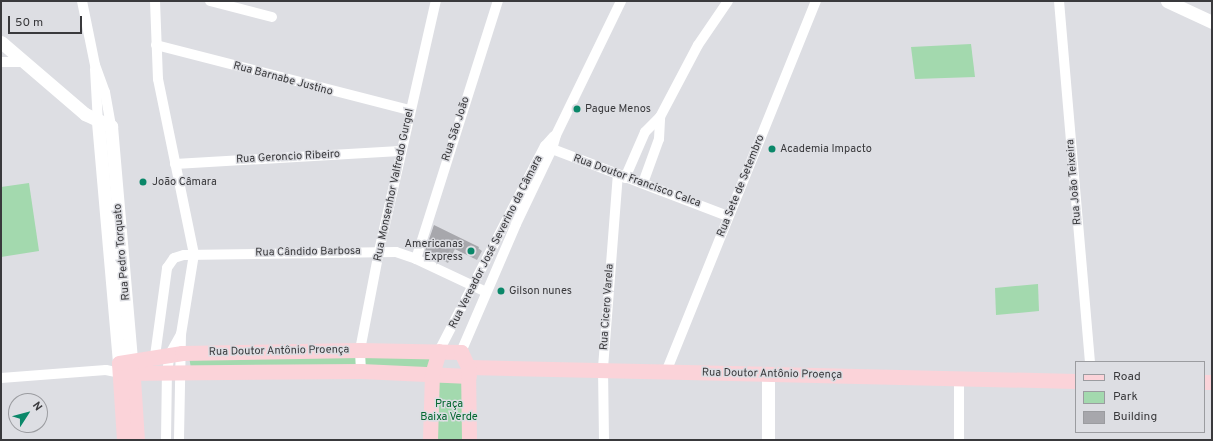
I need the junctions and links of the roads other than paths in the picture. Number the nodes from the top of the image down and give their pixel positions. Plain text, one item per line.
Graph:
1 (82, 1) edge
2 (155, 1) edge
3 (210, 1) edge
4 (436, 1) edge
5 (498, 1) edge
6 (621, 1) edge
7 (728, 1) edge
8 (816, 1) edge
9 (1059, 1) edge
10 (1167, 1) edge
11 (272, 17) dead end
12 (1212, 22) edge
13 (1, 42) edge
14 (156, 45) junction
15 (1, 62) edge
16 (24, 62) junction
17 (95, 65) junction
18 (410, 110) junction
19 (660, 117) junction
20 (98, 122) junction
21 (110, 126) junction
22 (549, 147) junction
23 (400, 151) junction
24 (175, 164) junction
25 (621, 176) junction
26 (643, 183) junction
27 (728, 216) junction
28 (511, 222) junction
29 (379, 251) junction
30 (194, 254) junction
31 (416, 259) junction
32 (473, 286) junction
33 (486, 292) junction
34 (360, 350) junction
35 (440, 351) junction
36 (461, 352) junction
37 (176, 353) junction
38 (155, 356) junction
39 (1090, 361) edge
40 (122, 368) junction
41 (603, 368) junction
42 (361, 371) junction
43 (468, 371) junction
44 (167, 372) junction
45 (182, 372) junction
46 (666, 372) junction
47 (432, 374) junction
48 (768, 374) junction
49 (1, 378) edge
50 (959, 378) junction
51 (1075, 381) edge
52 (130, 437) edge
53 (166, 440) edge
54 (179, 440) edge
55 (430, 440) edge
56 (469, 440) edge
57 (604, 440) edge
58 (768, 440) edge
59 (959, 440) edge

1 - 17 street, Rua Pedro Torquato
2 - 14 street
3 - 11 street
4 - 18 street, Rua Monsenhor Valfredo Gurgel
5 - 31 street, Rua São João
6 - 22 street, Rua Vereador José Severino da Câmara
7 - 19 street
8 - 27 street, Rua Sete de Setembro
9 - 39 street, Rua João Teixeira
10 - 12 street
13 - 16 street
14 - 18 street, Rua Barnabe Justino
14 - 24 street
15 - 16 street
16 - 20 street
17 - 20 street, Rua Pedro Torquato
17 - 21 street, Rua Pedro Torquato
18 - 23 street, Rua Monsenhor Valfredo Gurgel
19 - 25 street, Rua Cicero Varela
19 - 26 street
20 - 21 street
20 - 40 street, Rua Pedro Torquato
21 - 40 street, Rua Pedro Torquato
22 - 25 street, Rua Doutor Francisco Calca
22 - 28 street, Rua Vereador José Severino da Câmara
23 - 24 street, Rua Geroncio Ribeiro
23 - 29 street, Rua Monsenhor Valfredo Gurgel
24 - 30 street
25 - 26 street, Rua Doutor Francisco Calca
25 - 41 street, Rua Cicero Varela
26 - 27 street, Rua Doutor Francisco Calca
27 - 46 street, Rua Sete de Setembro
28 - 32 street, Rua Vereador José Severino da Câmara
28 - 33 street, Rua Vereador José Severino da Câmara
29 - 30 street, Rua Cândido Barbosa
29 - 31 street, Rua Cândido Barbosa
29 - 34 street, Rua Monsenhor Valfredo Gurgel
30 - 37 street
30 - 38 street, Rua Cândido Barbosa
31 - 32 street, Rua Cândido Barbosa
32 - 33 street, Rua Cândido Barbosa
32 - 35 street, Rua Vereador José Severino da Câmara
33 - 36 street, Rua Vereador José Severino da Câmara
34 - 35 main road, Rua Doutor Antônio Proença
34 - 37 main road, Rua Doutor Antônio Proença
34 - 42 street, Rua Monsenhor Valfredo Gurgel
35 - 36 main road
35 - 47 main road
36 - 43 main road
37 - 38 main road, Rua Doutor Antônio Proença
37 - 44 street
37 - 45 street
38 - 40 main road, Rua Doutor Antônio Proença
40 - 44 main road, Rua Doutor Antônio Proença
40 - 49 street
40 - 52 main road, Rua Pedro Torquato
41 - 43 main road, Rua Doutor Antônio Proença
41 - 46 main road, Rua Doutor Antônio Proença
41 - 57 street, Rua Cicero Varela
42 - 45 main road, Rua Doutor Antônio Proença
42 - 47 main road, Rua Doutor Antônio Proença
43 - 47 main road
43 - 56 main road
44 - 45 main road, Rua Doutor Antônio Proença
44 - 53 street
45 - 54 street
46 - 48 main road, Rua Doutor Antônio Proença
47 - 55 main road
48 - 50 main road, Rua Doutor Antônio Proença
48 - 58 street
50 - 51 main road, Rua Doutor Antônio Proença
50 - 59 street

